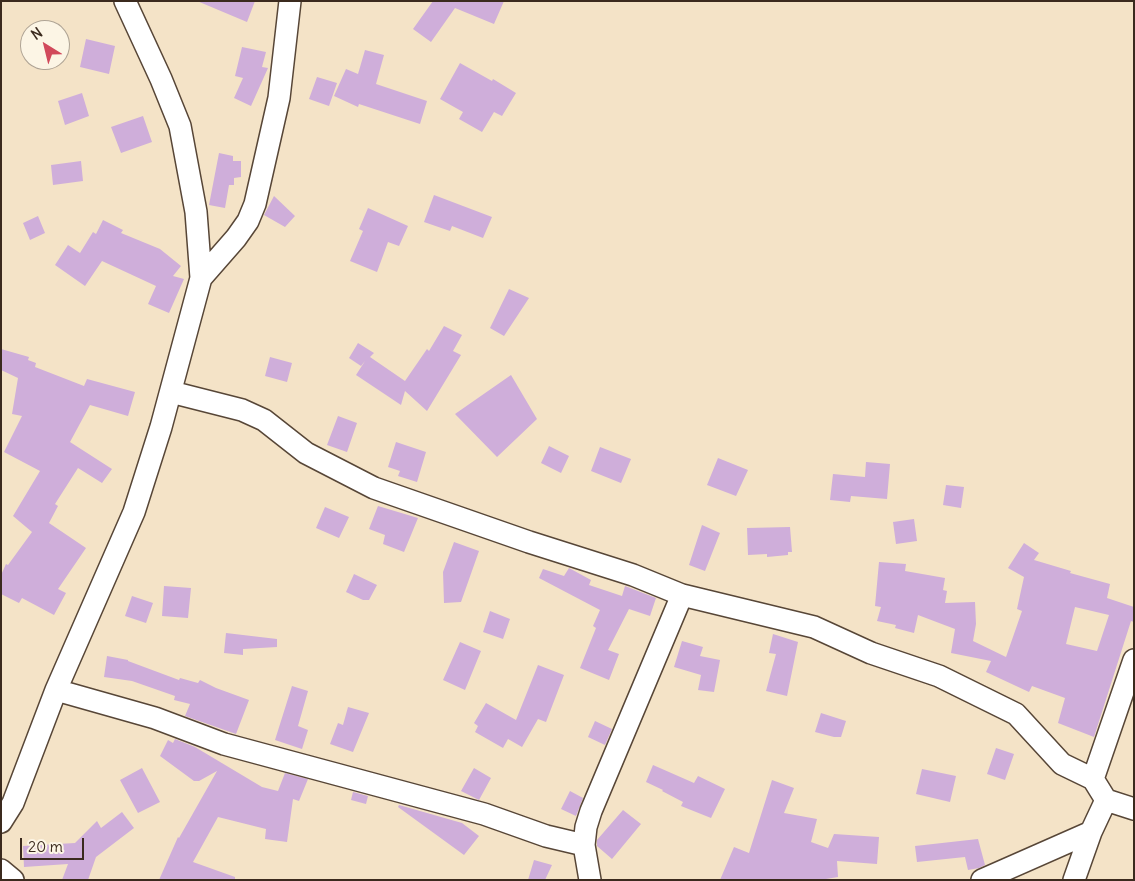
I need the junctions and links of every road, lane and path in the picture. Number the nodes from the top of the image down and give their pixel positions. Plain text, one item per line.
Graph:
1 (125, 1) edge
2 (290, 1) edge
3 (200, 278) junction
4 (171, 392) junction
5 (682, 595) junction
6 (1134, 660) edge
7 (56, 690) junction
8 (1093, 780) junction
9 (1106, 800) junction
10 (1134, 809) edge
11 (1, 822) edge
12 (1091, 832) junction
13 (584, 845) junction
14 (1, 870) edge
15 (13, 880) edge
16 (590, 880) edge
17 (982, 880) edge
18 (1074, 880) edge

1 - 3 street
2 - 3 street
3 - 4 street
4 - 5 street
4 - 7 street
5 - 8 street
5 - 13 street
6 - 8 street
7 - 11 street
7 - 13 street
8 - 9 street
9 - 10 street
9 - 12 street
12 - 17 street
12 - 18 street
13 - 16 street
14 - 15 street

